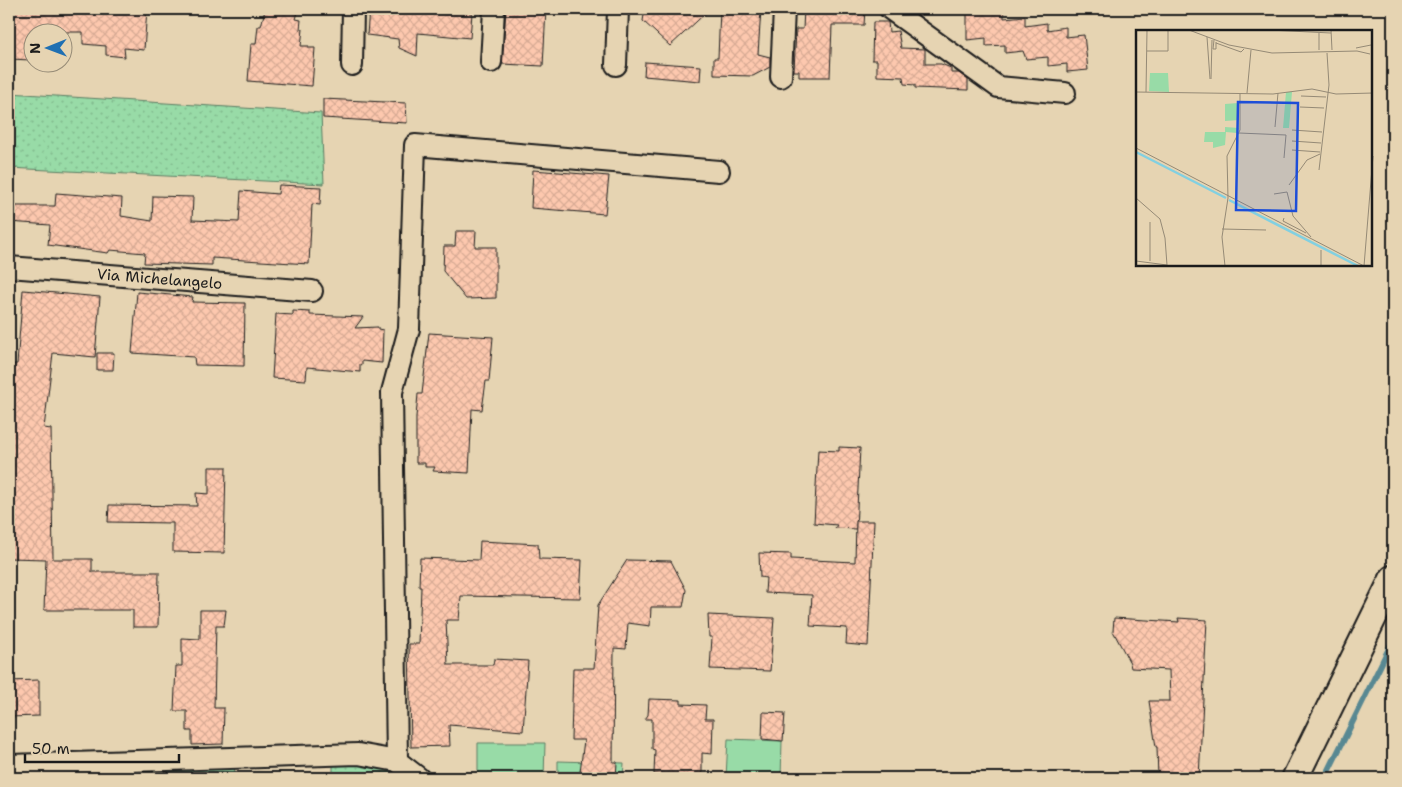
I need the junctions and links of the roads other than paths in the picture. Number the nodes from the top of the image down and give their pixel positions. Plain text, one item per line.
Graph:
1 (353, 9) edge
2 (494, 9) edge
3 (618, 9) edge
4 (784, 9) edge
5 (890, 9) edge
6 (492, 62) dead end
7 (352, 65) dead end
8 (616, 65) dead end
9 (781, 77) dead end
10 (1065, 93) dead end
11 (719, 171) dead end
12 (9, 267) edge
13 (312, 291) dead end
14 (1393, 578) edge
15 (397, 761) junction
16 (9, 765) edge
17 (419, 778) edge
18 (1295, 778) edge

1 - 7 street
2 - 6 street
3 - 8 street
4 - 9 street
5 - 10 street
11 - 15 street
12 - 13 street, Via Michelangelo
14 - 18 street
15 - 16 street
15 - 17 street

